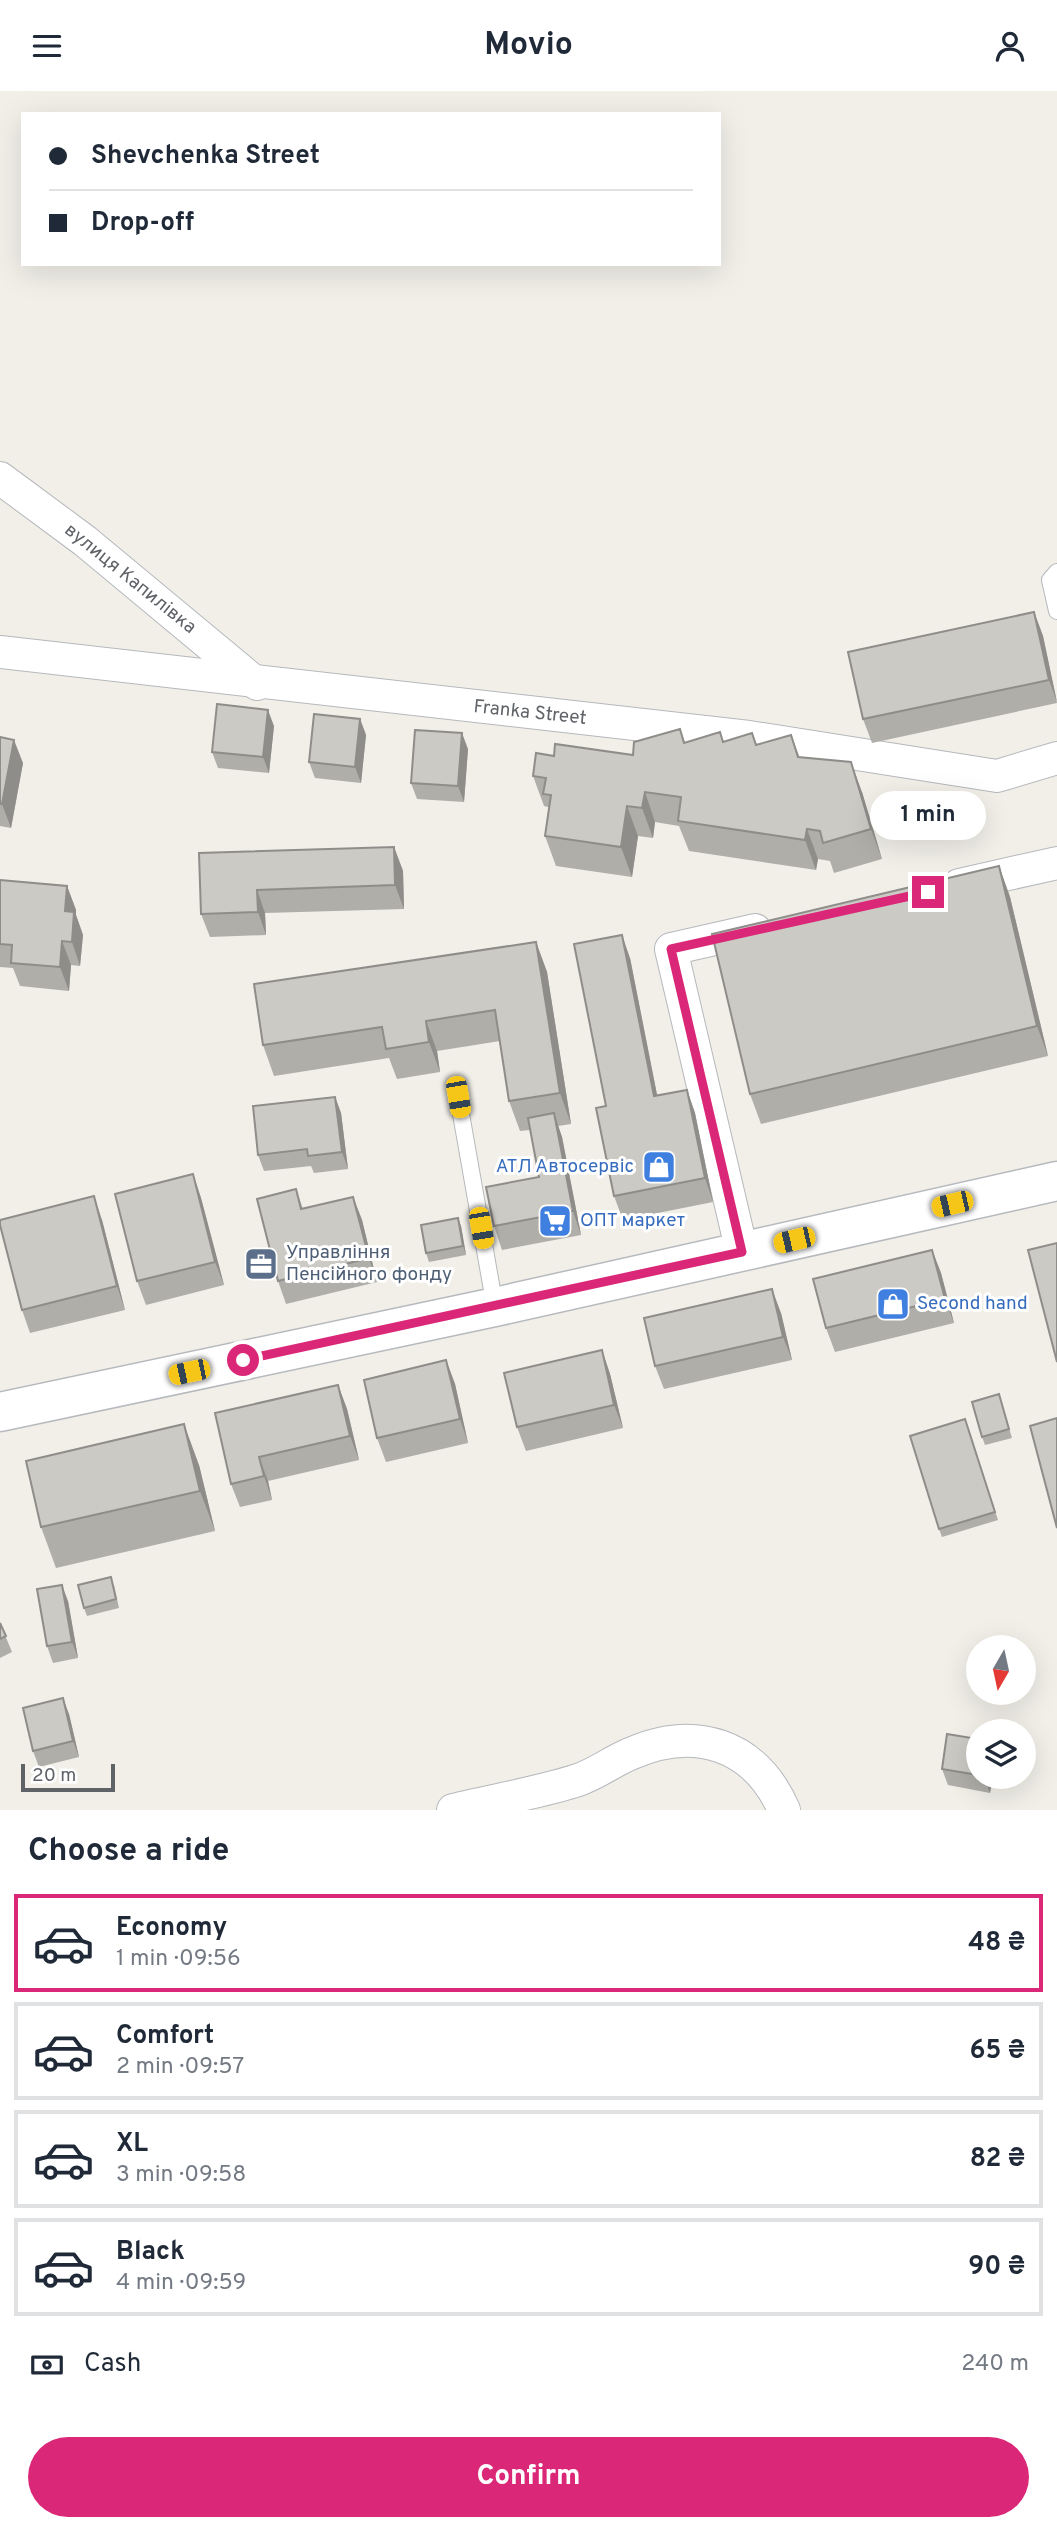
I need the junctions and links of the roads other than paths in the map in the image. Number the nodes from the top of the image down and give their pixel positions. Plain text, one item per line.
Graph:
1 (0, 478) edge
2 (1057, 572) edge
3 (1057, 611) edge
4 (0, 652) edge
5 (257, 684) junction
6 (1057, 758) edge
7 (1057, 863) edge
8 (924, 893) edge
9 (777, 925) edge
10 (458, 1097) dead end
11 (1057, 1181) edge
12 (742, 1252) junction
13 (495, 1307) junction
14 (0, 1412) edge
15 (579, 1780) junction
16 (453, 1810) edge
17 (545, 1810) edge
18 (785, 1810) edge

1 - 5 street, вулиця Капилівка
2 - 3 lane
4 - 5 street, Franka Street
5 - 6 street, Franka Street
7 - 8 street
9 - 12 street
10 - 13 lane
11 - 12 main road
12 - 13 main road
13 - 14 main road
15 - 16 street
15 - 17 street
15 - 18 street

